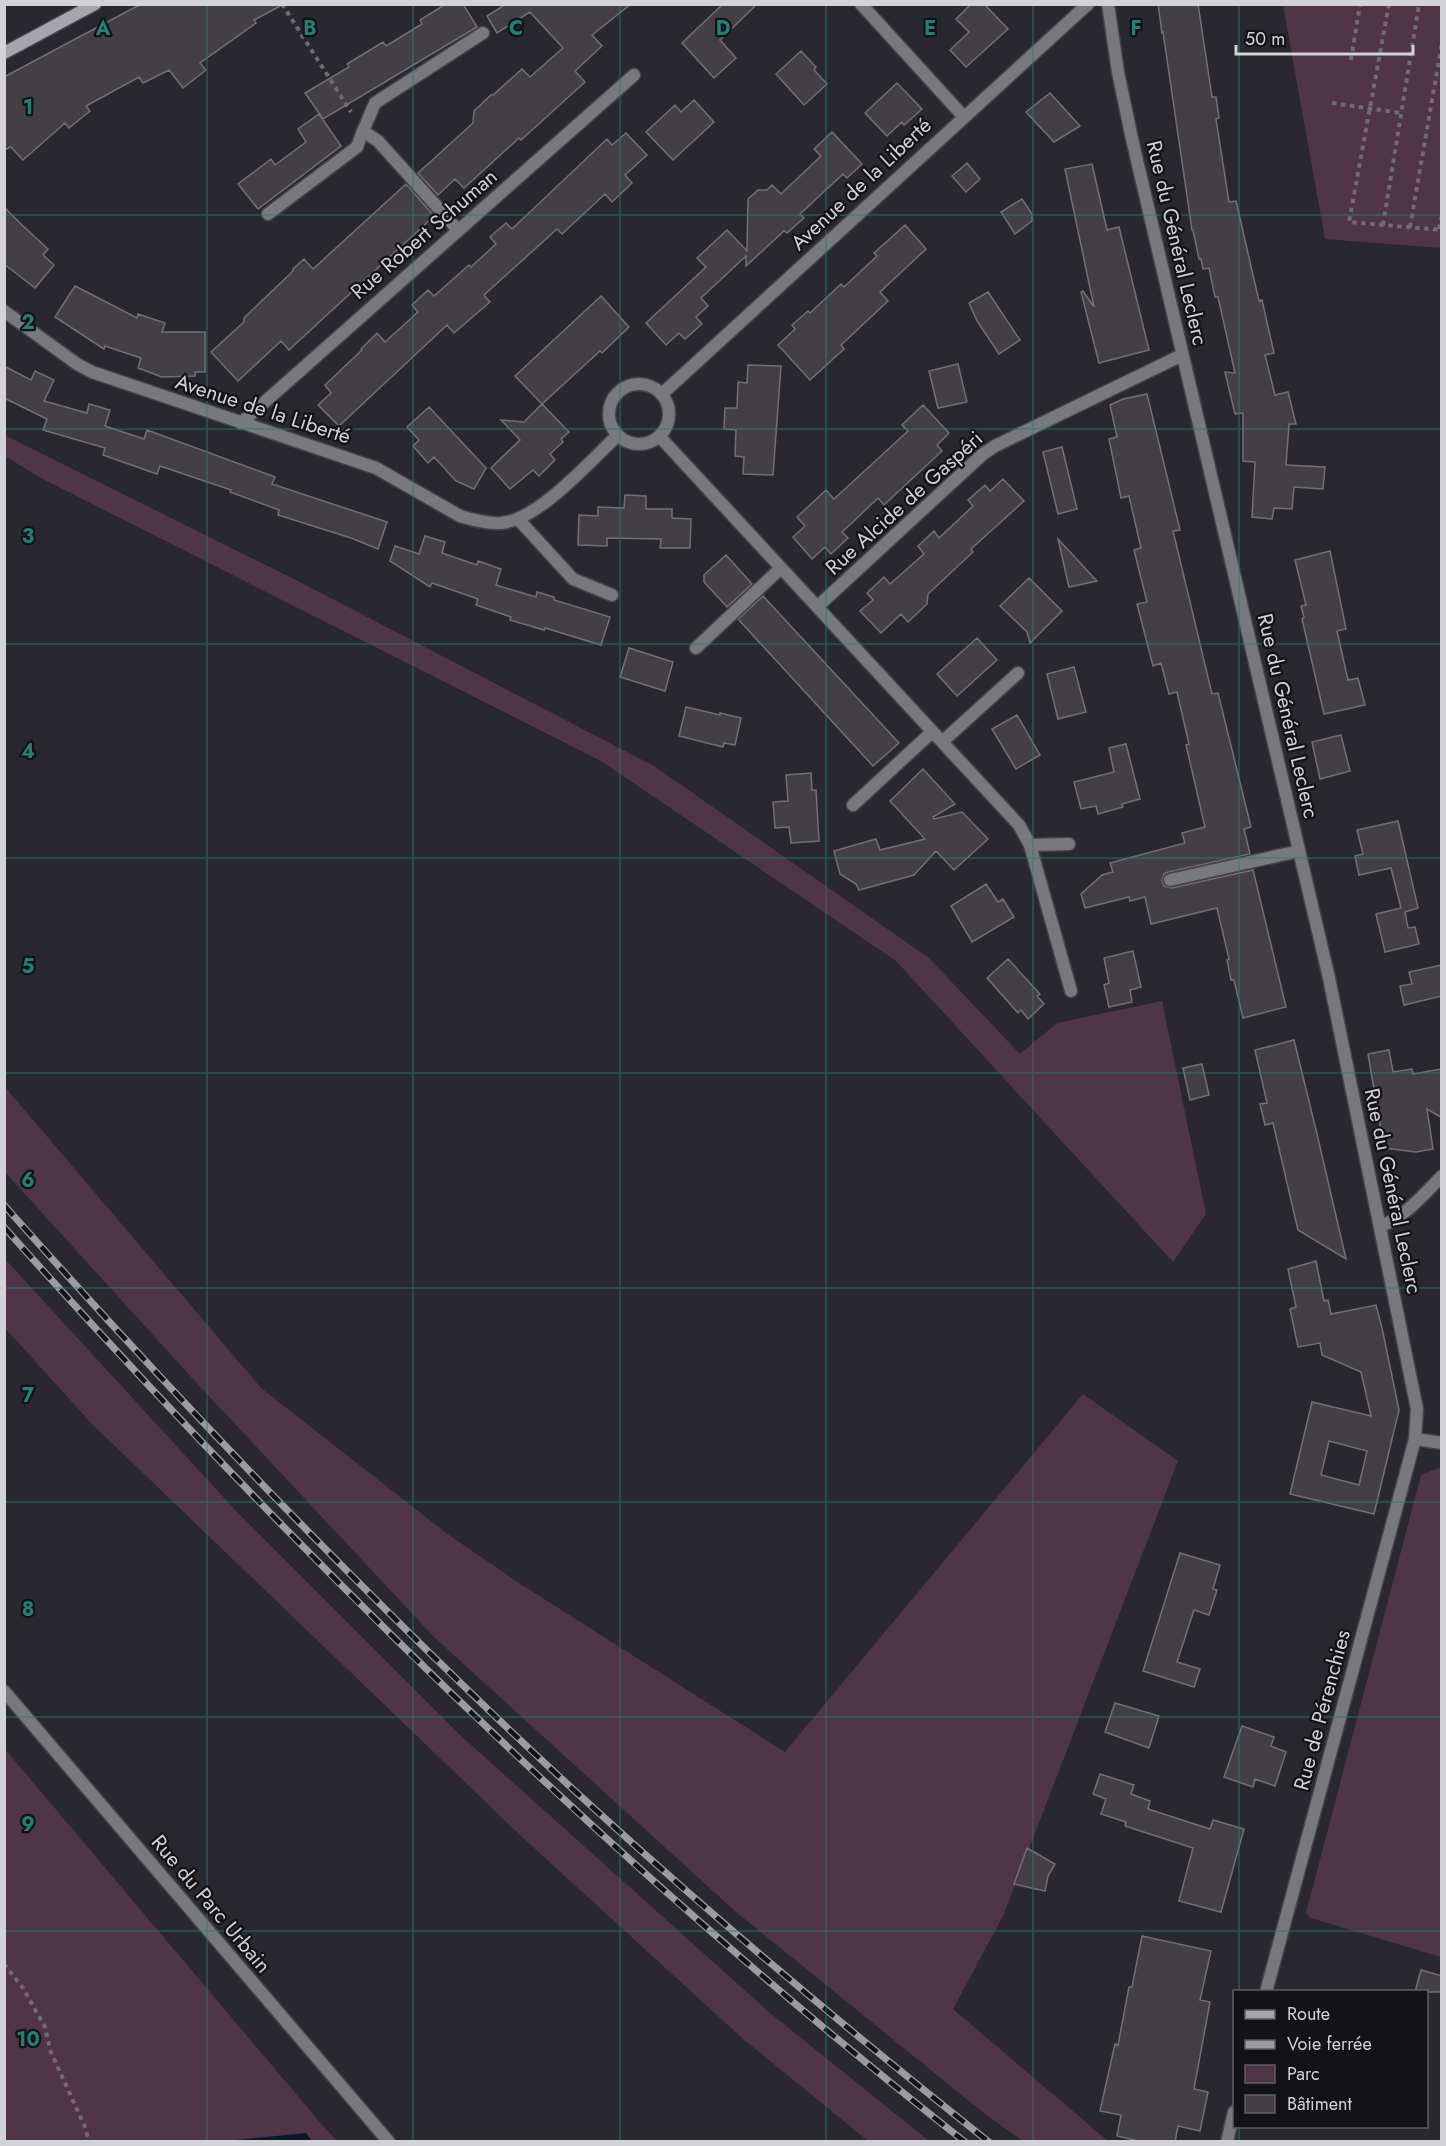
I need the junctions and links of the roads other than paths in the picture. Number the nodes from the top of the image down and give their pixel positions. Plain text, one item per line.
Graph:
1 (95, 4) edge
2 (861, 4) edge
3 (1088, 4) edge
4 (1108, 4) edge
5 (483, 33) dead end
6 (4, 53) edge
7 (634, 75) dead end
8 (964, 117) junction
9 (363, 131) junction
10 (268, 214) dead end
11 (458, 230) junction
12 (4, 311) edge
13 (1182, 355) junction
14 (662, 394) junction
15 (241, 423) junction
16 (618, 435) junction
17 (660, 436) junction
18 (518, 519) junction
19 (782, 568) junction
20 (612, 595) dead end
21 (817, 607) junction
22 (696, 648) dead end
23 (1018, 673) dead end
24 (932, 732) junction
25 (942, 742) junction
26 (853, 805) dead end
27 (1069, 844) dead end
28 (1030, 845) junction
29 (1299, 851) junction
30 (1170, 880) dead end
31 (1071, 992) dead end
32 (1442, 1176) edge
33 (1381, 1226) junction
34 (1415, 1439) junction
35 (1442, 1443) edge
36 (4, 1691) edge
37 (1267, 1990) edge
38 (1233, 2116) edge
39 (389, 2142) edge
40 (1227, 2142) edge

1 - 6 main road
2 - 8 street
3 - 8 street, Avenue de la Liberté
4 - 13 street, Rue du Général Leclerc
5 - 9 street
7 - 11 street, Rue Robert Schuman
8 - 14 street, Avenue de la Liberté
9 - 10 street
9 - 11 street
11 - 15 street, Rue Robert Schuman
12 - 15 street, Avenue de la Liberté
13 - 21 street, Rue Alcide de Gaspéri
13 - 29 street, Rue du Général Leclerc
14 - 16 street
14 - 17 street
15 - 18 street, Avenue de la Liberté
16 - 17 street
16 - 18 street, Avenue de la Liberté
17 - 19 street
18 - 20 street
19 - 21 street
19 - 22 street
21 - 24 street
23 - 25 street
24 - 25 street
24 - 26 street
25 - 28 street
27 - 28 street
28 - 31 street
29 - 30 street
29 - 33 street, Rue du Général Leclerc
32 - 33 street
33 - 34 street, Rue du Général Leclerc
34 - 35 street
34 - 37 street, Rue de Pérenchies
36 - 39 street, Rue du Parc Urbain
38 - 40 street

